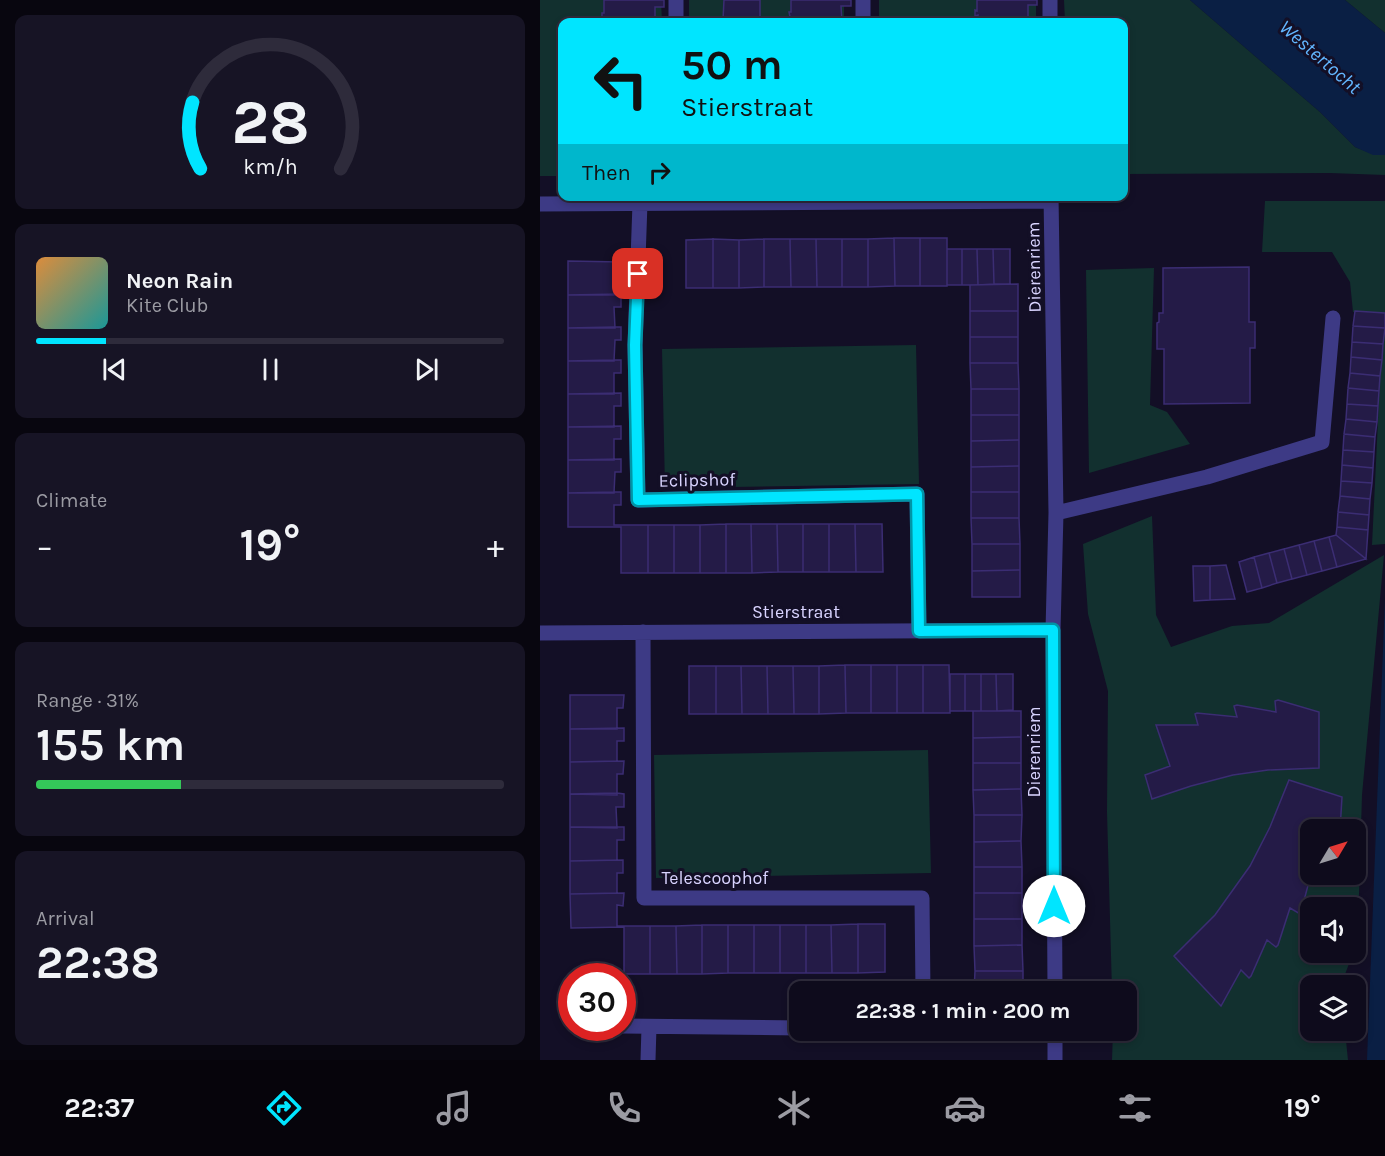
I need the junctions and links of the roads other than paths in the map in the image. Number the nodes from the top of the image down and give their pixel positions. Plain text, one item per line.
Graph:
1 (676, 0) edge
2 (862, 0) edge
3 (1050, 0) edge
4 (676, 18) edge
5 (863, 18) edge
6 (1050, 18) edge
7 (665, 201) edge
8 (1051, 201) edge
9 (640, 203) junction
10 (540, 204) edge
11 (1334, 318) dead end
12 (1056, 513) junction
13 (1053, 630) junction
14 (919, 631) junction
15 (643, 632) junction
16 (540, 633) edge
17 (923, 981) edge
18 (1054, 981) edge
19 (636, 1027) edge
20 (649, 1027) junction
21 (789, 1028) edge
22 (1055, 1041) edge
23 (648, 1060) edge
24 (1055, 1060) edge

1 - 4 street
2 - 5 street
3 - 6 street
7 - 9 street
8 - 12 street, Dierenriem
9 - 10 street
9 - 14 street, Eclipshof
11 - 12 street
12 - 13 street, Dierenriem
13 - 14 street, Stierstraat
13 - 18 street, Dierenriem
14 - 15 street, Stierstraat
15 - 16 street, Stierstraat
15 - 17 street, Telescoophof
19 - 20 street
20 - 21 street
20 - 23 street
22 - 24 street

